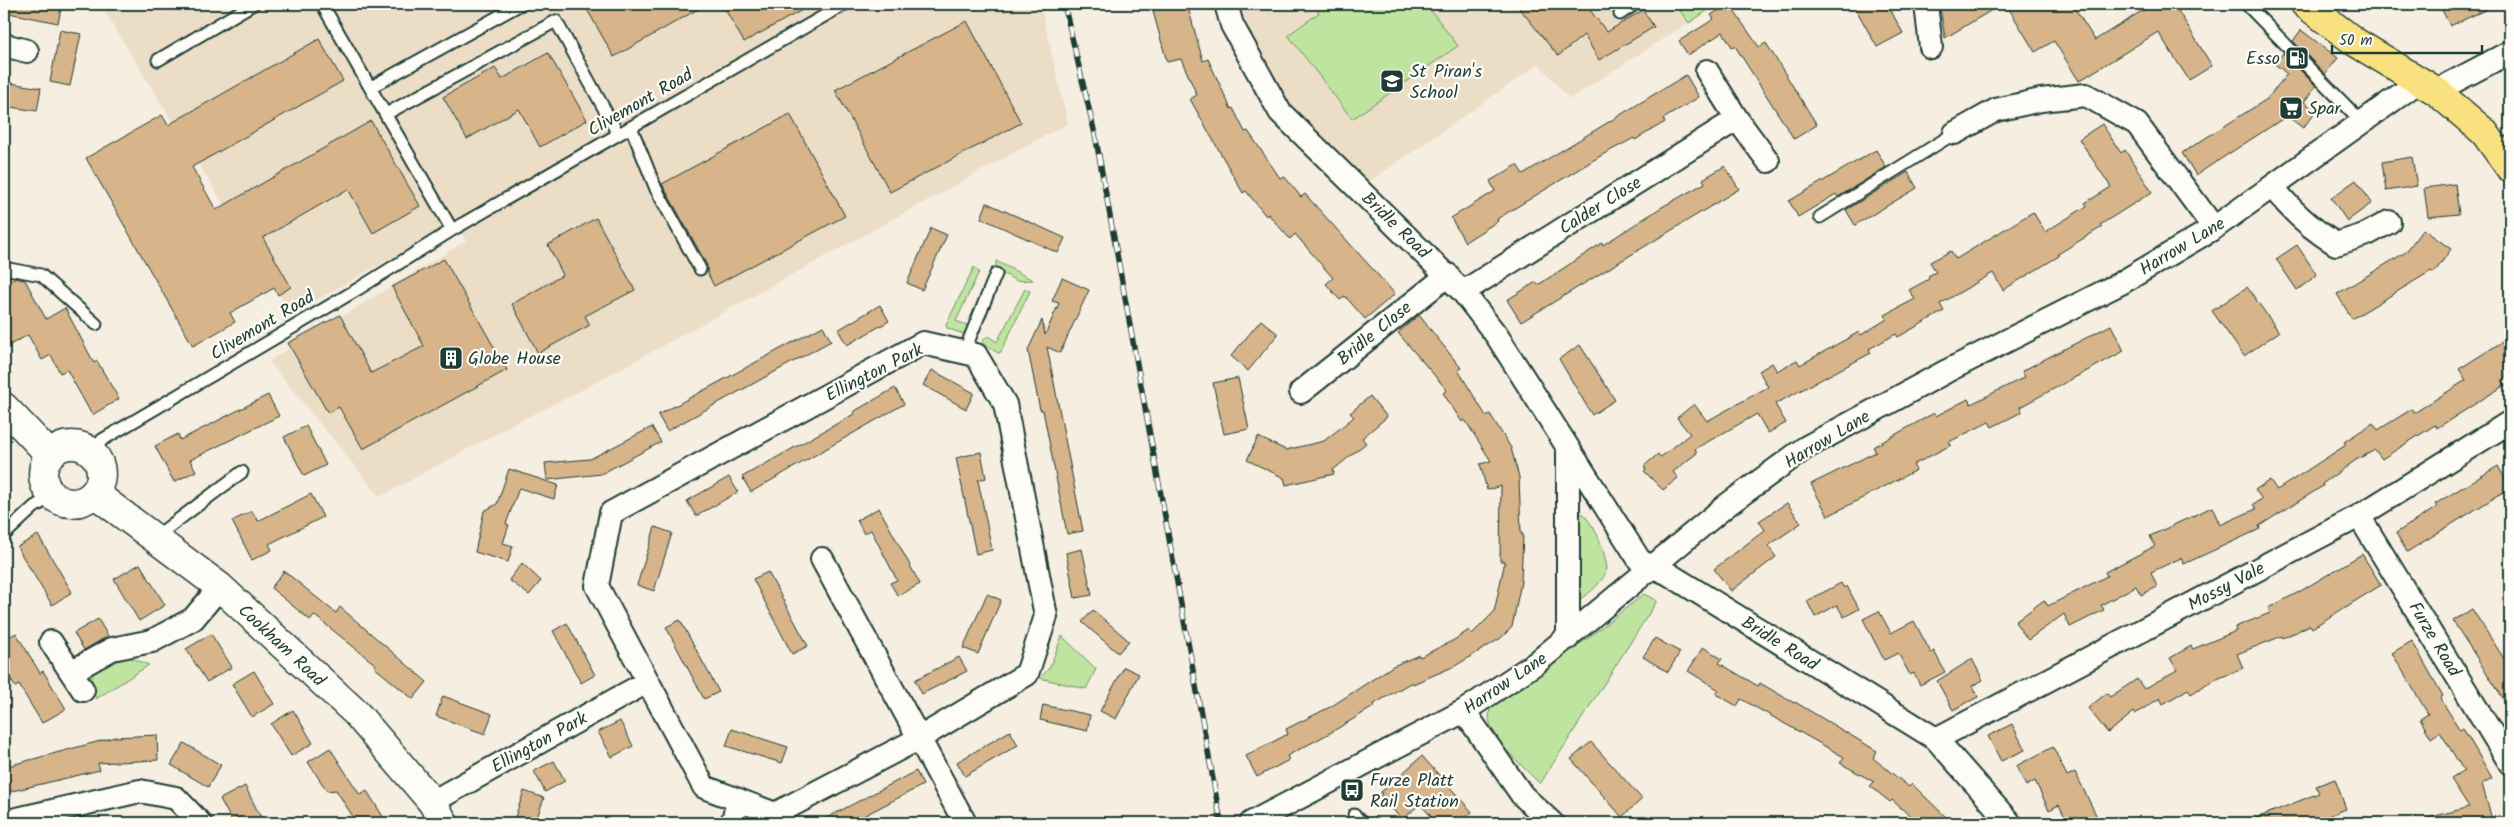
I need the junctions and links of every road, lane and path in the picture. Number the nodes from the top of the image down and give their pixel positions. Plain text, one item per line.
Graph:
1 (253, 4) edge
2 (322, 4) edge
3 (521, 4) edge
4 (845, 4) edge
5 (1226, 4) edge
6 (1635, 4) edge
7 (1926, 4) edge
8 (2246, 4) edge
9 (2305, 4) edge
10 (1620, 14) dead end
11 (4, 45) edge
12 (1931, 47) dead end
13 (27, 51) dead end
14 (2510, 52) edge
15 (158, 60) dead end
16 (1707, 71) dead end
17 (2428, 86) junction
18 (371, 87) junction
19 (386, 114) junction
20 (1737, 119) junction
21 (2362, 122) junction
22 (631, 127) junction
23 (1956, 133) joint
24 (618, 134) junction
25 (1768, 161) dead end
26 (2510, 168) edge
27 (2273, 187) junction
28 (1820, 216) dead end
29 (2389, 222) dead end
30 (2214, 228) junction
31 (452, 230) junction
32 (700, 268) dead end
33 (4, 272) edge
34 (996, 274) dead end
35 (1448, 274) junction
36 (1464, 292) junction
37 (96, 324) dead end
38 (964, 352) junction
39 (1301, 392) dead end
40 (4, 407) edge
41 (2510, 422) edge
42 (1568, 449) junction
43 (92, 453) junction
44 (50, 455) junction
45 (242, 472) dead end
46 (94, 493) junction
47 (52, 496) junction
48 (2359, 516) junction
49 (4, 535) edge
50 (154, 538) junction
51 (822, 559) dead end
52 (1654, 568) junction
53 (220, 586) junction
54 (1568, 638) junction
55 (52, 642) dead end
56 (647, 682) junction
57 (1464, 711) junction
58 (918, 739) junction
59 (1936, 739) junction
60 (2510, 763) edge
61 (739, 800) junction
62 (438, 813) edge
63 (4, 822) edge
64 (200, 823) edge
65 (732, 823) edge
66 (965, 823) edge
67 (1251, 823) edge
68 (1552, 823) edge
69 (2010, 823) edge

1 - 15 lane
2 - 18 lane
3 - 18 lane
4 - 22 lane, Clivemont Road
5 - 35 street, Bridle Road
6 - 10 lane
7 - 12 street
8 - 21 lane
9 - 17 main road
11 - 13 street
14 - 17 street, Harrow Lane
16 - 20 street
17 - 21 street, Harrow Lane
17 - 26 main road
18 - 19 lane
19 - 24 lane
19 - 31 lane
20 - 25 street
20 - 36 street, Calder Close
21 - 27 street, Harrow Lane
22 - 24 lane, Clivemont Road
22 - 32 lane
23 - 28 lane
23 - 30 street
24 - 31 lane, Clivemont Road
27 - 29 street
27 - 30 street, Harrow Lane
30 - 52 street, Harrow Lane
31 - 43 lane, Clivemont Road
33 - 37 lane
34 - 38 lane
35 - 36 street, Bridle Road
35 - 39 street, Bridle Close
36 - 42 street, Bridle Road
38 - 56 street, Ellington Park
38 - 58 street, Ellington Park
40 - 44 main road
41 - 48 street, Mossy Vale
42 - 52 street, Bridle Road
42 - 54 street
43 - 44 main road
43 - 46 main road
44 - 47 main road
45 - 50 lane
46 - 47 main road
46 - 50 main road, Cookham Road
47 - 49 lane
48 - 59 street, Mossy Vale
48 - 60 street, Furze Road
50 - 53 main road, Cookham Road
51 - 58 street
52 - 54 street, Harrow Lane
52 - 59 street, Bridle Road
53 - 55 street
53 - 62 main road, Cookham Road
54 - 57 street, Harrow Lane
56 - 61 street, Ellington Park
56 - 62 street, Ellington Park
57 - 67 street, Harrow Lane
57 - 68 street
58 - 61 street, Ellington Park
58 - 66 street
59 - 69 street, Bridle Road
61 - 65 street
63 - 64 street

